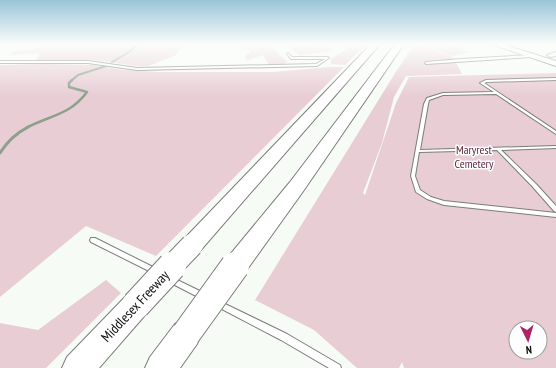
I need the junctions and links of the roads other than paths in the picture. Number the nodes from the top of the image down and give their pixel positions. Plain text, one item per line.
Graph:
1 (323, 61) edge
2 (360, 61) edge
3 (388, 61) edge
4 (447, 61) edge
5 (0, 62) edge
6 (426, 63) dead end
7 (556, 80) edge
8 (497, 93) junction
9 (556, 133) edge
10 (556, 147) edge
11 (498, 149) junction
12 (417, 151) junction
13 (556, 210) edge
14 (556, 215) edge
15 (93, 240) dead end
16 (78, 368) edge
17 (161, 368) edge
18 (337, 368) edge

1 - 5 lane
2 - 16 highway, Middlesex Freeway, bridge
3 - 17 highway, bridge
4 - 6 lane
7 - 8 lane
8 - 9 lane
8 - 12 lane
10 - 11 lane
11 - 12 lane
11 - 13 lane
12 - 14 lane
15 - 18 lane

